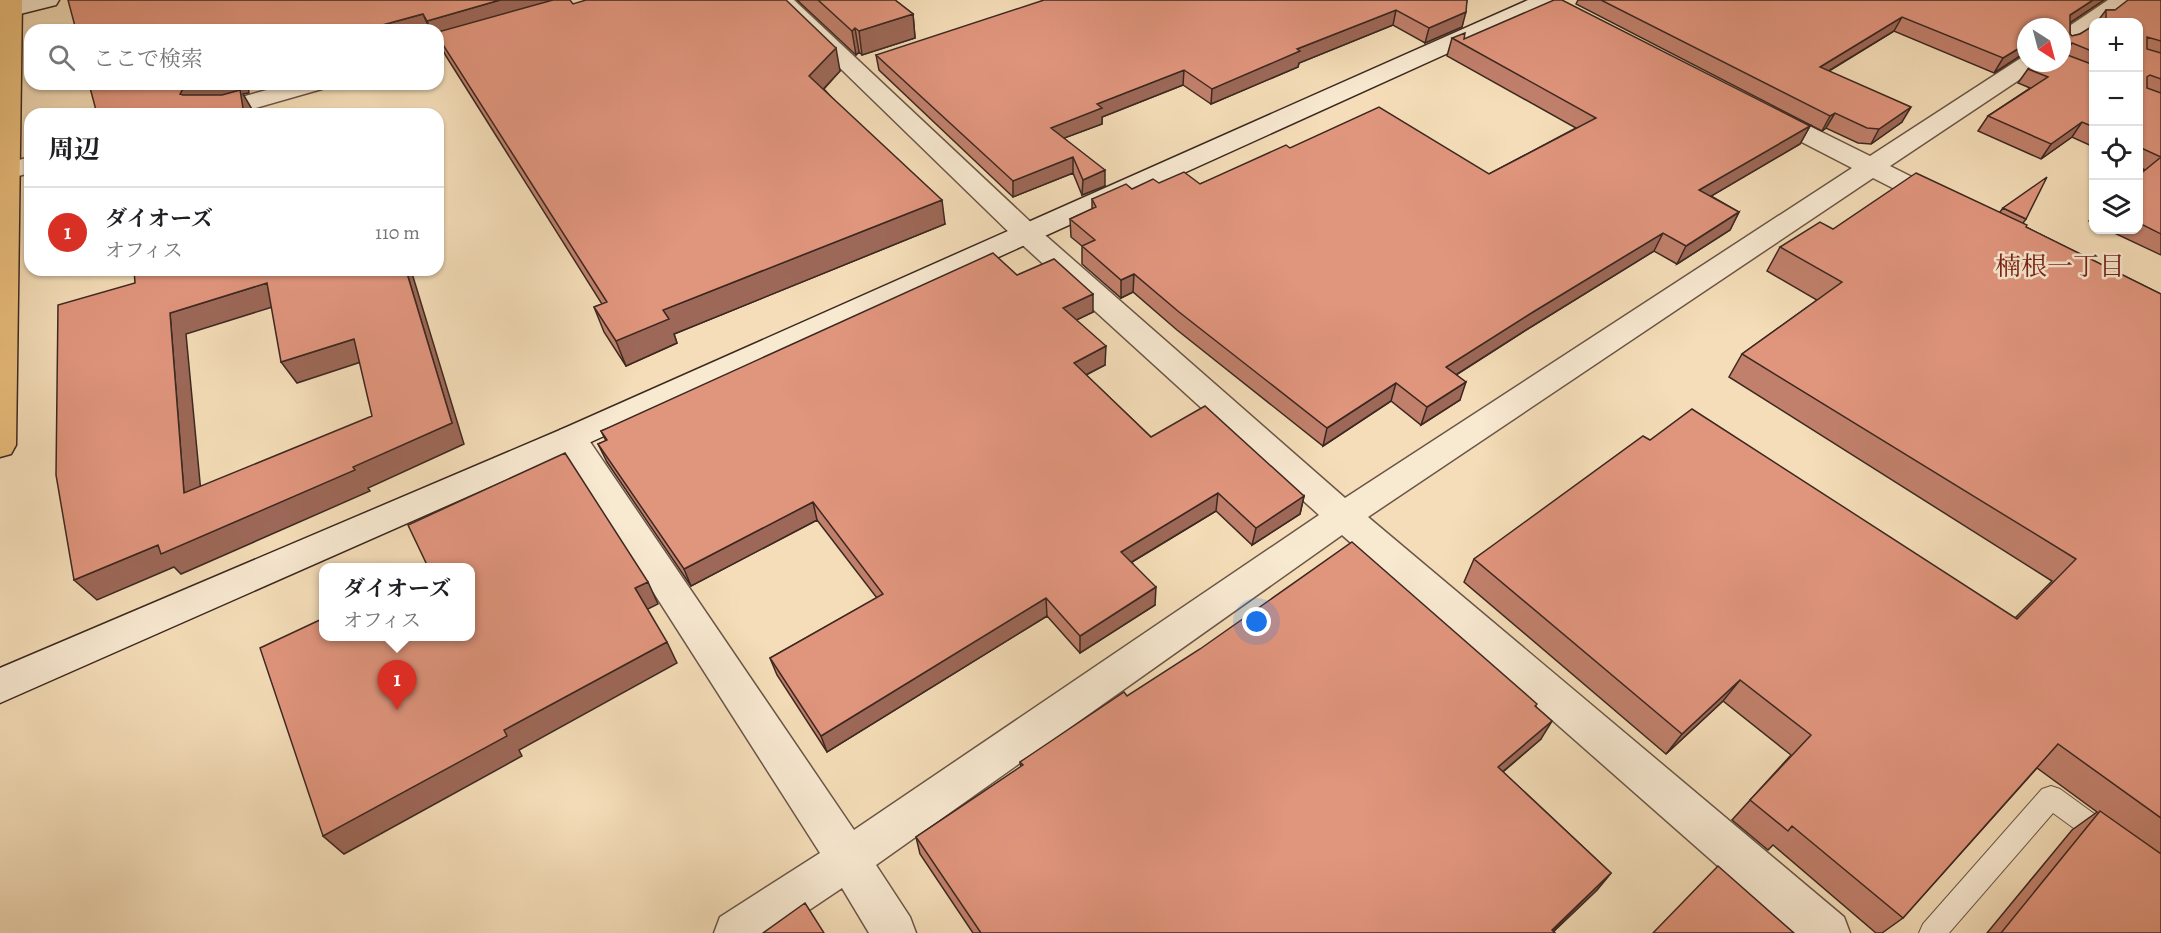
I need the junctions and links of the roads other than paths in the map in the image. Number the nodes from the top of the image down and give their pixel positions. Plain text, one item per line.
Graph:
1 (48, 0) edge
2 (781, 0) edge
3 (2123, 0) edge
4 (1550, 2) edge
5 (7, 7) edge
6 (2077, 38) edge
7 (2017, 71) edge
8 (293, 90) edge
9 (1745, 103) edge
10 (229, 108) edge
11 (19, 168) edge
12 (1871, 168) junction
13 (1968, 215) edge
14 (1027, 234) junction
15 (571, 438) junction
16 (0, 445) edge
17 (1343, 516) junction
18 (0, 686) edge
19 (2124, 851) edge
20 (848, 859) junction
21 (736, 933) edge
22 (894, 933) edge
23 (1828, 933) edge
24 (1932, 933) edge

1 - 5 street
2 - 14 street
3 - 6 street
4 - 14 street
5 - 11 main road
7 - 12 street
8 - 10 street
9 - 12 street
11 - 16 main road
12 - 13 street
12 - 17 street
14 - 15 street
14 - 17 street
15 - 18 street
15 - 20 street
17 - 20 street
17 - 23 street
19 - 24 lane
20 - 21 street
20 - 22 street

